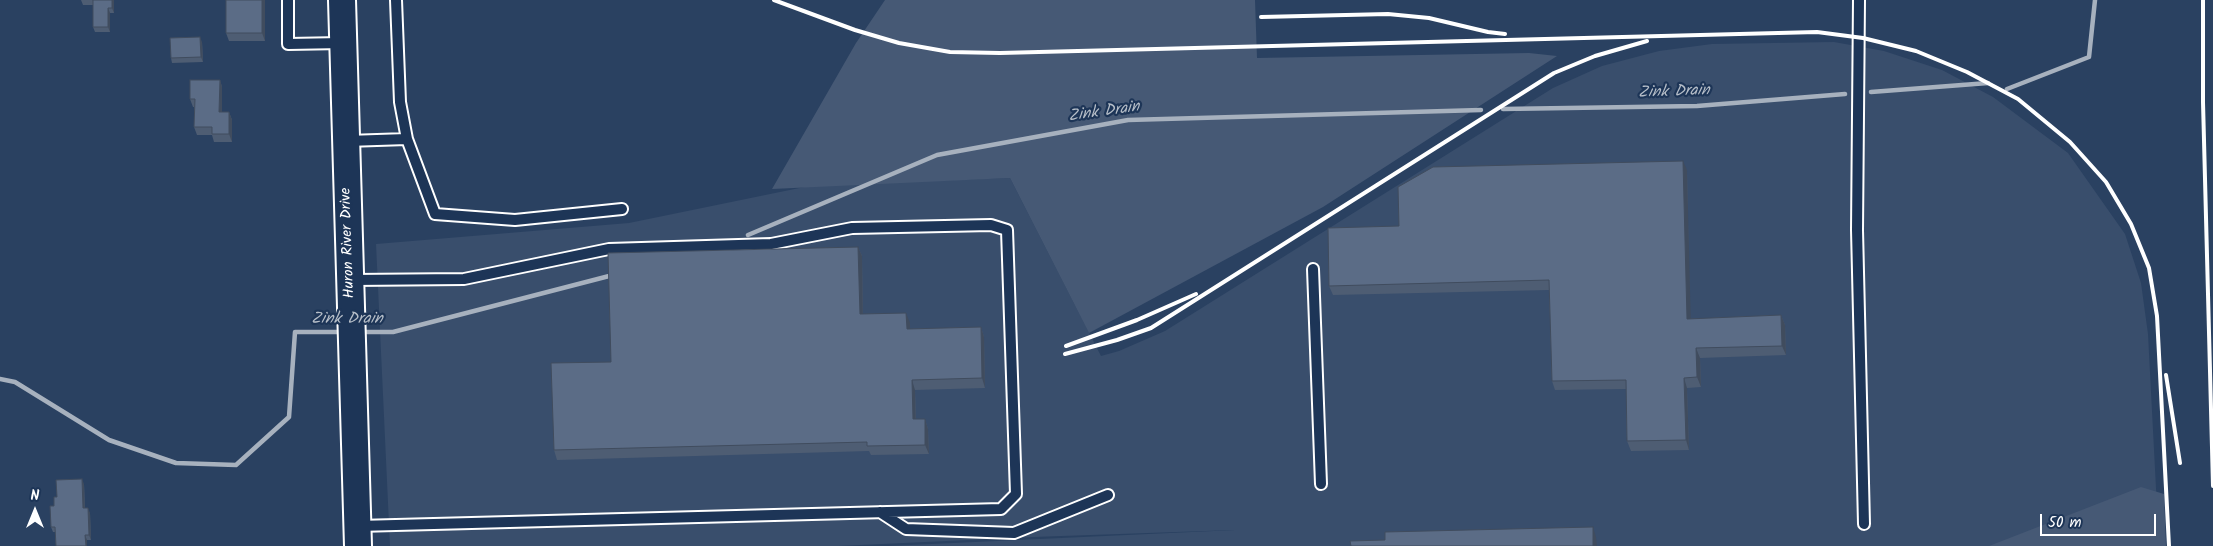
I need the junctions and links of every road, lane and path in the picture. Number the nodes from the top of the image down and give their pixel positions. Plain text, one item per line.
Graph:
1 (288, 0) edge
2 (342, 0) edge
3 (396, 0) edge
4 (1859, 0) edge
5 (343, 43) junction
6 (407, 139) junction
7 (346, 141) junction
8 (622, 209) dead end
9 (1312, 269) dead end
10 (351, 280) junction
11 (1321, 484) dead end
12 (1108, 496) dead end
13 (880, 512) junction
14 (1864, 524) dead end
15 (358, 536) edge

1 - 5 lane
2 - 5 street, Huron River Drive
3 - 6 lane
4 - 14 lane
5 - 7 street, Huron River Drive
6 - 7 lane
6 - 8 lane
7 - 10 street, Huron River Drive
9 - 11 lane
10 - 13 lane
10 - 15 street, Huron River Drive
12 - 13 lane
13 - 15 lane

